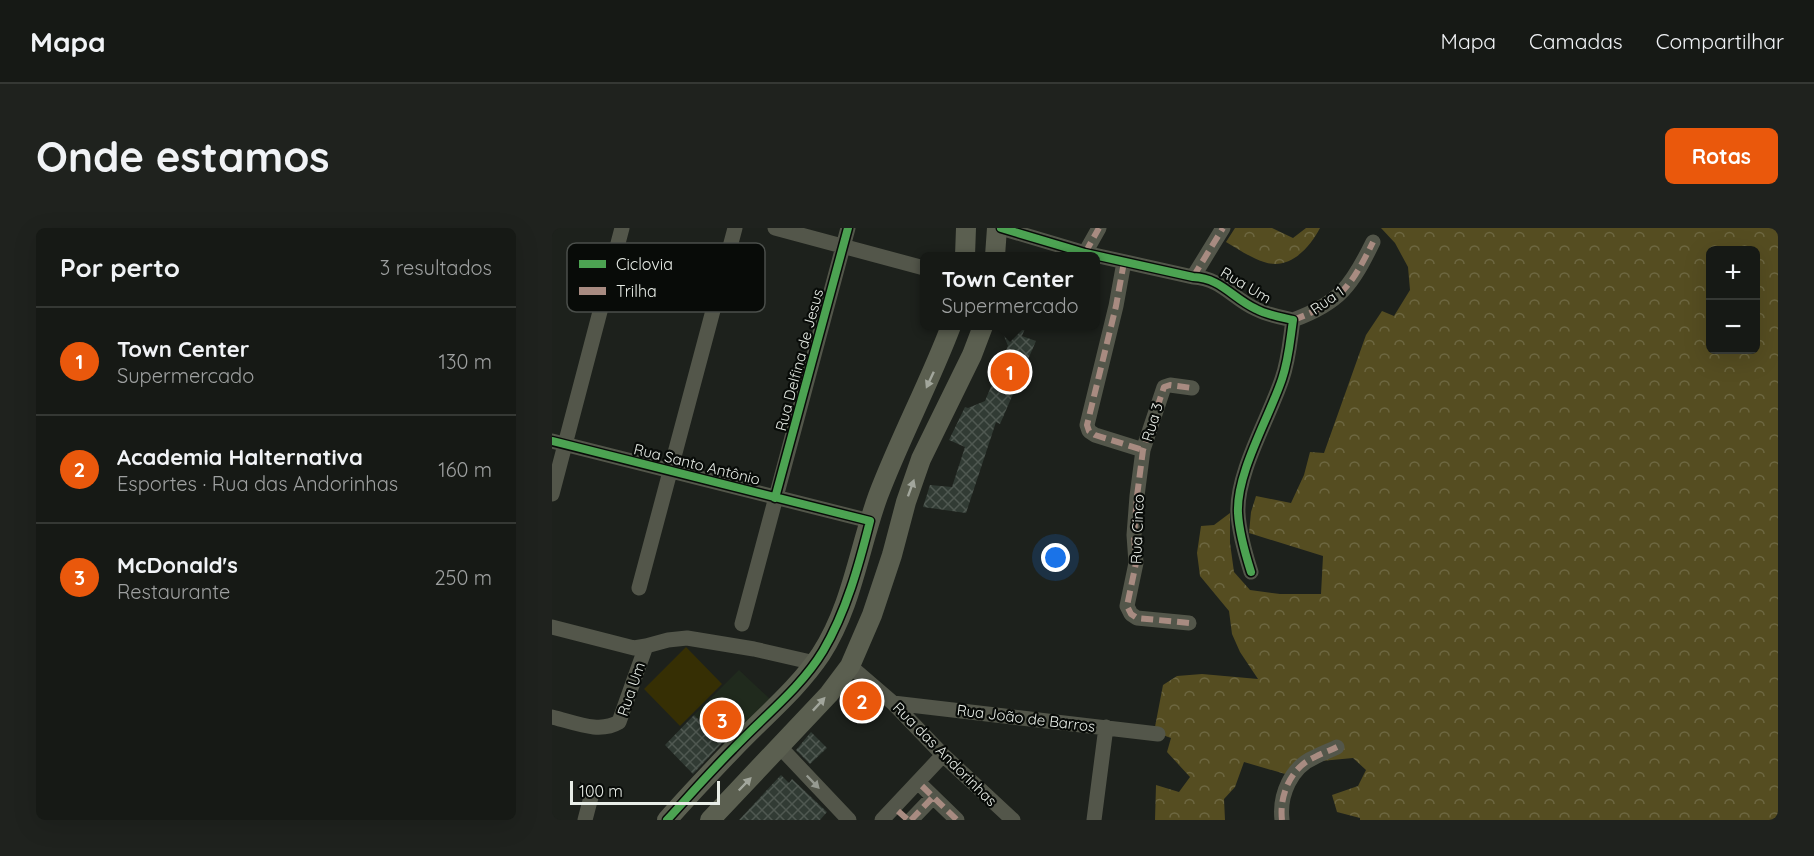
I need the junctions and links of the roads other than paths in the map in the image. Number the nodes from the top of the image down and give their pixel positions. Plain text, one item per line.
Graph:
1 (622, 228) edge
2 (735, 228) edge
3 (775, 228) edge
4 (848, 228) edge
5 (966, 228) edge
6 (999, 228) edge
7 (1099, 228) edge
8 (1223, 228) edge
9 (1373, 242) dead end
10 (618, 243) edge
11 (731, 243) edge
12 (843, 246) junction
13 (965, 252) edge
14 (996, 252) edge
15 (1082, 252) edge
16 (1086, 252) edge
17 (1100, 256) edge
18 (1124, 262) junction
19 (920, 267) edge
20 (1193, 276) junction
21 (597, 312) edge
22 (713, 312) edge
23 (1293, 320) junction
24 (950, 330) edge
25 (981, 330) edge
26 (1192, 388) dead end
27 (559, 442) edge
28 (1143, 450) junction
29 (671, 471) junction
30 (552, 494) edge
31 (776, 498) junction
32 (870, 521) junction
33 (901, 521) junction
34 (1251, 572) dead end
35 (639, 588) dead end
36 (1189, 623) dead end
37 (742, 624) dead end
38 (552, 627) edge
39 (646, 646) junction
40 (850, 666) junction
41 (809, 670) junction
42 (893, 703) junction
43 (552, 717) edge
44 (1106, 727) junction
45 (1158, 734) dead end
46 (780, 747) junction
47 (1336, 747) dead end
48 (943, 754) junction
49 (591, 797) dead end
50 (906, 817) edge
51 (847, 819) edge
52 (585, 820) edge
53 (668, 820) edge
54 (710, 820) edge
55 (882, 820) edge
56 (957, 820) edge
57 (1013, 820) edge
58 (1094, 820) edge
59 (1282, 820) edge

1 - 10 street
2 - 11 street
3 - 12 street
4 - 12 street, Rua Delfina de Jesus
5 - 13 main road
6 - 14 main road
6 - 15 street, Rua Um
7 - 16 street
8 - 20 street
9 - 23 street, Rua 1
12 - 19 street
12 - 31 street, Rua Delfina de Jesus
17 - 18 street, Rua Um
18 - 20 street, Rua Um
18 - 28 street
20 - 23 street, Rua Um
21 - 27 street
22 - 29 street
23 - 34 street
24 -> 32 main road
33 -> 25 main road
26 - 28 street, Rua 3
27 - 29 street, Rua Santo Antônio
27 - 30 street
28 - 36 street, Rua Cinco
29 - 31 street, Rua Santo Antônio
29 - 35 street
31 - 32 street, Rua Santo Antônio
31 - 37 street, Rua Delfina de Jesus
32 - 33 main road
32 - 41 main road
33 - 40 main road
38 - 39 street, Rua Um
39 - 41 street
39 - 43 street, Rua Um
40 - 42 street, Rua das Andorinhas
46 -> 40 main road
41 - 53 main road
42 - 44 street, Rua João de Barros
42 - 48 street, Rua das Andorinhas
44 - 45 street, Rua João de Barros
44 - 58 street
46 -> 51 street
54 -> 46 main road
47 - 59 street
48 - 55 street
48 - 57 street, Rua das Andorinhas
49 - 52 street
50 - 56 street

